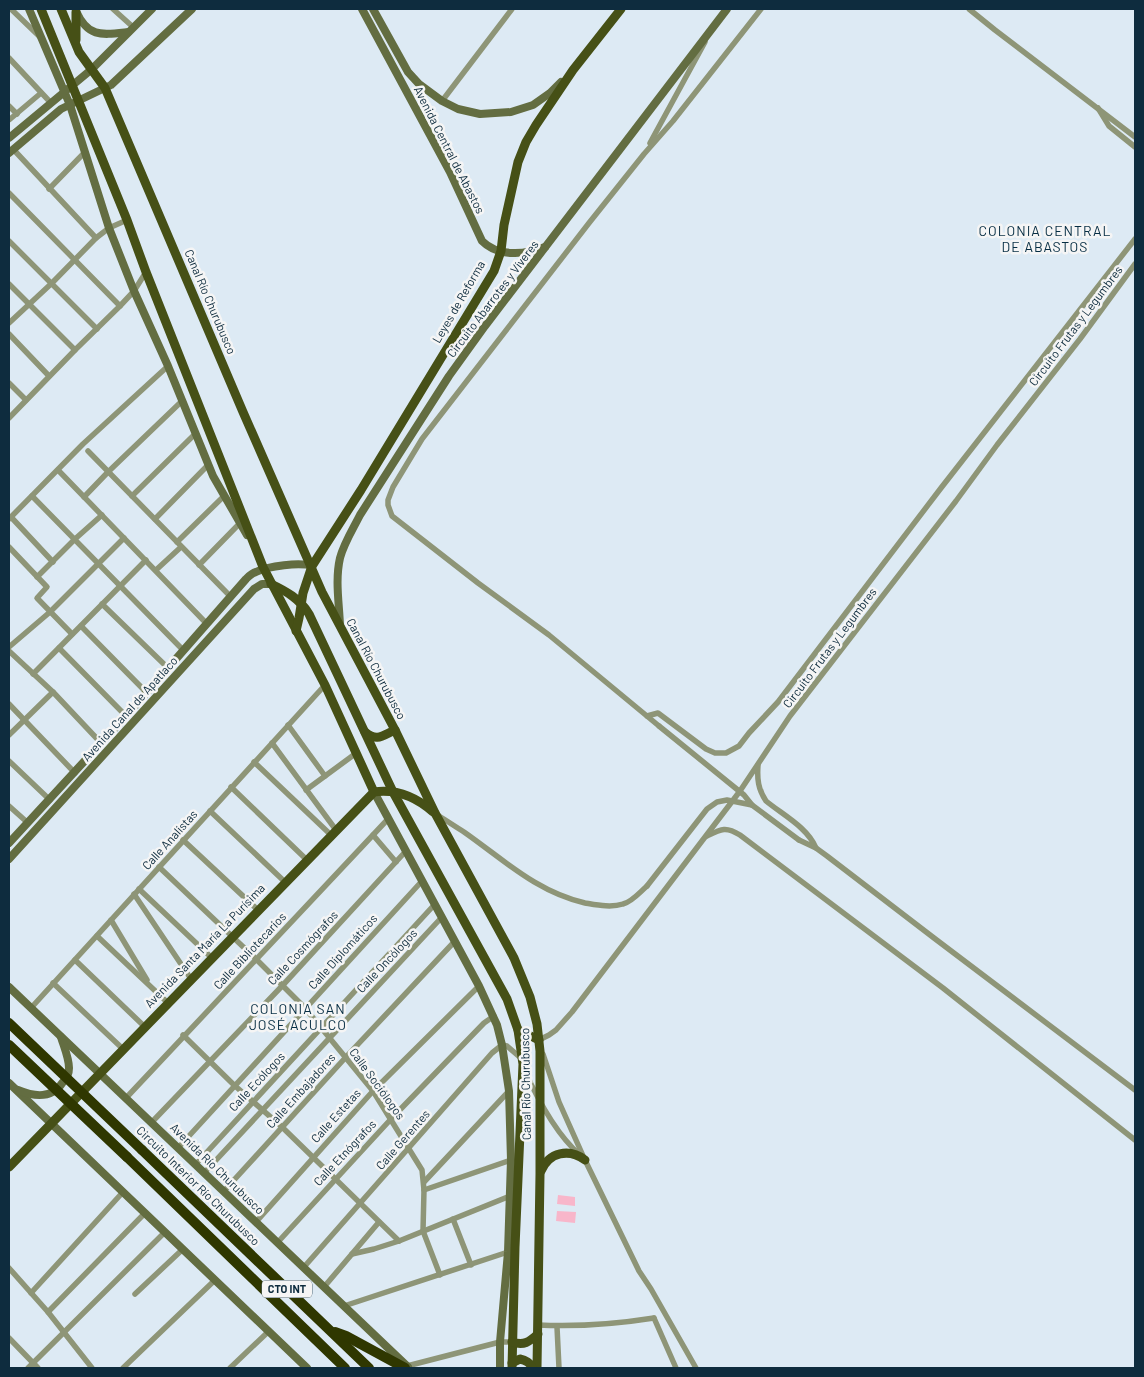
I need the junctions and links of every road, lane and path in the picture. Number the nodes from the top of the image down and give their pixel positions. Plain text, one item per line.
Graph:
1 (11, 9) edge
2 (29, 9) edge
3 (41, 9) edge
4 (61, 9) edge
5 (113, 9) edge
6 (152, 9) edge
7 (192, 9) edge
8 (362, 9) edge
9 (373, 9) edge
10 (512, 9) edge
11 (621, 9) edge
12 (727, 9) edge
13 (761, 9) edge
14 (969, 9) edge
15 (76, 10) edge
16 (714, 25) junction
17 (130, 30) junction
18 (40, 38) junction
19 (76, 45) junction
20 (9, 58) edge
21 (92, 69) junction
22 (573, 70) junction
23 (73, 84) junction
24 (105, 88) junction
25 (64, 92) junction
26 (42, 93) junction
27 (80, 100) junction
28 (442, 101) junction
29 (50, 103) junction
30 (70, 104) junction
31 (9, 106) edge
32 (1097, 106) junction
33 (17, 114) junction
34 (9, 120) edge
35 (1135, 137) edge
36 (9, 138) edge
37 (1135, 147) edge
38 (11, 151) edge
39 (86, 152) junction
40 (644, 154) junction
41 (49, 189) junction
42 (9, 193) edge
43 (127, 220) junction
44 (109, 228) junction
45 (96, 238) junction
46 (1135, 239) edge
47 (9, 241) edge
48 (546, 246) junction
49 (501, 251) junction
50 (74, 260) junction
51 (1135, 264) edge
52 (146, 272) junction
53 (52, 283) junction
54 (9, 284) edge
55 (134, 291) junction
56 (29, 304) junction
57 (120, 306) junction
58 (9, 323) edge
59 (97, 329) junction
60 (9, 334) edge
61 (75, 350) junction
62 (168, 366) junction
63 (49, 376) junction
64 (9, 383) edge
65 (26, 400) junction
66 (182, 401) junction
67 (9, 418) edge
68 (195, 434) junction
69 (88, 450) dead end
70 (208, 465) junction
71 (58, 470) junction
72 (108, 472) junction
73 (32, 496) junction
74 (132, 496) junction
75 (224, 496) junction
76 (84, 497) junction
77 (102, 515) junction
78 (10, 518) edge
79 (154, 520) junction
80 (240, 523) junction
81 (124, 538) junction
82 (75, 539) junction
83 (179, 544) junction
84 (9, 547) edge
85 (255, 547) junction
86 (146, 560) junction
87 (53, 562) junction
88 (99, 563) junction
89 (199, 565) junction
90 (312, 566) junction
91 (264, 569) junction
92 (156, 570) junction
93 (37, 577) junction
94 (271, 584) junction
95 (121, 586) junction
96 (230, 596) junction
97 (301, 603) junction
98 (102, 604) junction
99 (50, 612) junction
100 (207, 624) junction
101 (81, 626) junction
102 (341, 629) junction
103 (296, 631) junction
104 (72, 634) junction
105 (195, 637) junction
106 (203, 645) junction
107 (59, 648) junction
108 (9, 649) edge
109 (183, 650) junction
110 (168, 668) junction
111 (33, 674) junction
112 (325, 685) junction
113 (53, 692) junction
114 (146, 692) junction
115 (9, 704) edge
116 (126, 716) junction
117 (646, 716) junction
118 (25, 720) junction
119 (288, 725) junction
120 (363, 730) junction
121 (394, 730) junction
122 (9, 736) edge
123 (101, 743) junction
124 (272, 743) junction
125 (355, 754) junction
126 (9, 761) edge
127 (254, 762) junction
128 (758, 766) junction
129 (75, 773) junction
130 (325, 776) junction
131 (231, 787) junction
132 (306, 790) junction
133 (374, 792) junction
134 (393, 792) junction
135 (50, 800) junction
136 (752, 805) junction
137 (9, 806) edge
138 (210, 811) junction
139 (435, 813) junction
140 (388, 819) junction
141 (28, 823) junction
142 (333, 833) junction
143 (373, 835) junction
144 (705, 838) junction
145 (183, 840) junction
146 (9, 844) edge
147 (816, 848) junction
148 (405, 852) junction
149 (9, 859) edge
150 (307, 860) junction
151 (396, 862) junction
152 (159, 867) junction
153 (422, 881) junction
154 (285, 882) junction
155 (139, 889) junction
156 (134, 894) junction
157 (435, 904) junction
158 (258, 910) junction
159 (442, 917) junction
160 (111, 920) junction
161 (96, 936) junction
162 (232, 936) junction
163 (455, 940) junction
164 (212, 958) junction
165 (256, 959) junction
166 (74, 960) junction
167 (191, 979) junction
168 (54, 983) junction
169 (150, 985) junction
170 (283, 986) junction
171 (479, 986) junction
172 (9, 987) edge
173 (168, 1003) junction
174 (31, 1008) junction
175 (305, 1008) junction
176 (494, 1016) junction
177 (9, 1023) edge
178 (145, 1027) junction
179 (322, 1027) junction
180 (518, 1030) junction
181 (183, 1035) junction
182 (61, 1037) junction
183 (330, 1038) junction
184 (539, 1040) junction
185 (9, 1044) edge
186 (502, 1045) junction
187 (123, 1049) junction
188 (346, 1056) junction
189 (211, 1061) junction
190 (522, 1062) junction
191 (100, 1072) junction
192 (234, 1085) junction
193 (11, 1086) edge
194 (1135, 1090) edge
195 (373, 1091) junction
196 (509, 1091) junction
197 (126, 1098) junction
198 (253, 1101) junction
199 (540, 1101) junction
200 (263, 1110) junction
201 (390, 1119) junction
202 (152, 1122) junction
203 (50, 1123) junction
204 (282, 1126) junction
205 (1135, 1140) edge
206 (178, 1148) junction
207 (409, 1148) junction
208 (313, 1158) junction
209 (585, 1159) junction
210 (511, 1160) junction
211 (196, 1164) junction
212 (9, 1167) edge
213 (204, 1172) junction
214 (540, 1174) junction
215 (335, 1179) junction
216 (424, 1182) junction
217 (424, 1190) junction
218 (224, 1191) junction
219 (123, 1192) junction
220 (510, 1196) junction
221 (360, 1203) junction
222 (145, 1213) junction
223 (453, 1219) junction
224 (256, 1222) junction
225 (379, 1222) junction
226 (423, 1231) junction
227 (164, 1232) junction
228 (399, 1241) junction
229 (278, 1242) junction
230 (183, 1250) junction
231 (508, 1252) junction
232 (352, 1254) junction
233 (471, 1265) junction
234 (304, 1267) junction
235 (9, 1268) edge
236 (440, 1275) junction
237 (215, 1280) junction
238 (324, 1287) junction
239 (32, 1293) junction
240 (135, 1294) dead end
241 (344, 1306) junction
242 (662, 1308) junction
243 (48, 1312) junction
244 (654, 1318) junction
245 (557, 1326) junction
246 (330, 1330) junction
247 (538, 1330) junction
248 (269, 1331) junction
249 (65, 1333) junction
250 (9, 1338) edge
251 (500, 1342) junction
252 (512, 1342) junction
253 (33, 1363) junction
254 (512, 1365) edge
255 (407, 1367) edge
256 (28, 1368) edge
257 (38, 1368) edge
258 (92, 1368) edge
259 (123, 1368) edge
260 (230, 1368) edge
261 (308, 1368) edge
262 (345, 1368) edge
263 (369, 1368) edge
264 (500, 1368) edge
265 (532, 1368) edge
266 (537, 1368) edge
267 (559, 1368) edge
268 (676, 1368) edge
269 (696, 1368) edge

1 - 18 street
2 - 18 street, Canal Río Churubusco
3 - 23 main road, Canal Río Churubusco
4 - 19 main road, Canal Río Churubusco
5 - 17 street
6 - 17 street
7 - 24 street
8 - 49 street, Avenida Central de Abastos
9 - 28 street, Avenida Central de Abastos
10 - 28 street
11 - 22 main road, Leyes de Reforma
12 - 16 street, Circuito Abarrotes y Víveres
13 - 40 street
14 - 32 street
15 - 17 street
15 - 19 main road
16 - 40 street
16 - 48 street, Circuito Abarrotes y Víveres
17 - 21 street
18 - 25 street, Canal Río Churubusco
19 - 21 main road, Canal Río Churubusco
20 - 26 street
21 - 23 street
21 - 24 main road, Canal Río Churubusco
22 - 28 street, Avenida Central de Abastos
22 - 49 main road, Leyes de Reforma
23 - 25 street
23 - 27 main road, Canal Río Churubusco
24 - 27 street
24 - 90 main road, Canal Río Churubusco
25 - 29 street
25 - 30 street, Canal Río Churubusco
26 - 29 street
26 - 33 street
27 - 30 street
27 - 43 main road, Canal Río Churubusco
29 - 36 street
30 - 38 street
30 - 39 street, Canal Río Churubusco
31 - 33 street
32 - 35 street
32 - 37 street
33 - 34 street
38 - 41 street
39 - 41 street
39 - 44 street, Canal Río Churubusco
40 - 117 street
41 - 45 street
42 - 50 street
43 - 44 street
43 - 52 main road, Canal Río Churubusco
44 - 45 street
44 - 55 street, Canal Río Churubusco
45 - 50 street
46 - 117 street
47 - 53 street
48 - 49 street, Avenida Central de Abastos
48 - 102 street, Circuito Abarrotes y Víveres
49 - 90 main road, Leyes de Reforma
50 - 53 street
50 - 57 street
51 - 128 street, Circuito Frutas y Legumbres
52 - 55 street
52 - 85 main road, Canal Río Churubusco
53 - 56 street
53 - 59 street
54 - 56 street
55 - 57 street
55 - 62 street, Canal Río Churubusco
56 - 58 street
56 - 61 street
57 - 59 street
59 - 61 street
60 - 63 street
61 - 63 street
62 - 66 street, Canal Río Churubusco
62 - 71 street
63 - 65 street
64 - 65 street
65 - 67 street
66 - 68 street, Canal Río Churubusco
66 - 72 street
68 - 70 street, Canal Río Churubusco
68 - 74 street
69 - 72 street
70 - 75 street, Canal Río Churubusco
70 - 79 street
71 - 73 street
71 - 76 street
72 - 74 street
72 - 76 street
73 - 78 street
73 - 82 street
74 - 79 street
75 - 80 street, Canal Río Churubusco
75 - 83 street
76 - 77 street
77 - 81 street
77 - 82 street
78 - 87 street
79 - 83 street
80 - 85 street, Canal Río Churubusco
80 - 89 street
81 - 86 street
81 - 88 street
82 - 87 street
82 - 88 street
83 - 89 street
83 - 92 street
84 - 93 street
85 - 91 main road, Canal Río Churubusco
86 - 92 street
86 - 95 street
87 - 93 street
88 - 95 street
88 - 99 street
89 - 96 street
90 - 91 street
90 - 97 main road, Leyes de Reforma
90 - 102 main road, Canal Río Churubusco
91 - 94 main road, Canal Río Churubusco
91 - 96 street, Avenida Canal de Apatlaco
92 - 100 street
93 - 99 street
94 - 97 main road, Canal Río Churubusco
94 - 103 main road, Canal Río Churubusco
94 - 106 street, Avenida Canal de Apatlaco
95 - 98 street
95 - 109 street
96 - 100 street, Avenida Canal de Apatlaco
97 - 103 main road, Leyes de Reforma
97 - 120 main road, Canal Río Churubusco
98 - 101 street
98 - 110 street
99 - 104 street
99 - 108 street
100 - 105 street, Avenida Canal de Apatlaco
101 - 104 street
101 - 114 street
102 - 121 main road, Canal Río Churubusco
103 - 112 main road, Canal Río Churubusco
104 - 107 street
105 - 106 street
105 - 109 street, Avenida Canal de Apatlaco
106 - 149 street, Avenida Canal de Apatlaco
107 - 111 street
107 - 116 street
108 - 111 street
109 - 110 street, Avenida Canal de Apatlaco
110 - 114 street, Avenida Canal de Apatlaco
111 - 113 street
112 - 119 street, Calle Analistas
112 - 125 main road, Canal Río Churubusco
113 - 118 street
113 - 123 street
114 - 116 street, Avenida Canal de Apatlaco
115 - 118 street
116 - 123 street, Avenida Canal de Apatlaco
117 - 136 street, bridge
118 - 122 street
118 - 129 street
119 - 124 street, Calle Analistas
119 - 130 street
120 - 121 main road
120 - 134 main road, Canal Río Churubusco
121 - 139 main road, Canal Río Churubusco
123 - 129 street, Avenida Canal de Apatlaco
124 - 127 street, Calle Analistas
124 - 132 street
125 - 130 street
125 - 133 main road, Canal Río Churubusco
126 - 135 street
127 - 131 street, Calle Analistas
127 - 142 street
128 - 144 street, Circuito Frutas y Legumbres
128 - 147 street
129 - 135 street, Avenida Canal de Apatlaco
130 - 132 street
131 - 138 street, Calle Analistas
131 - 150 street
132 - 142 street
133 - 134 main road
133 - 140 street, Canal Río Churubusco
133 - 142 main road, Avenida Santa María La Purísima
134 - 139 main road
134 - 180 main road, Canal Río Churubusco
135 - 141 street, Avenida Canal de Apatlaco
136 - 139 street, bridge
136 - 147 street, bridge
137 - 141 street
138 - 145 street, Calle Analistas
138 - 154 street
139 - 184 main road, Canal Río Churubusco
140 - 143 street, Calle Bibliotecarios
140 - 148 street, Canal Río Churubusco
141 - 146 street, Avenida Canal de Apatlaco
142 - 150 main road, Avenida Santa María La Purísima
143 - 151 street
143 - 165 street, Calle Bibliotecarios
144 - 184 street, Circuito Frutas y Legumbres
144 - 205 street
145 - 152 street, Calle Analistas
145 - 158 street
147 - 194 street
148 - 151 street, Calle Cosmógrafos
148 - 153 street, Canal Río Churubusco
150 - 154 main road, Avenida Santa María La Purísima
151 - 170 street, Calle Cosmógrafos
152 - 155 street, Calle Analistas
152 - 162 street, Calle Sociólogos
153 - 157 street, Canal Río Churubusco
153 - 175 street, Calle Diplomáticos
154 - 158 main road, Avenida Santa María La Purísima
155 - 156 street, Calle Analistas
155 - 164 street
156 - 160 street, Calle Analistas
156 - 167 street
157 - 159 street, Canal Río Churubusco
157 - 179 street, Calle Ecólogos
158 - 162 main road, Avenida Santa María La Purísima
159 - 163 street, Canal Río Churubusco
159 - 183 street, Calle Oncólogos
160 - 161 street, Calle Analistas
160 - 169 street
161 - 166 street, Calle Analistas
161 - 169 street
162 - 164 main road, Avenida Santa María La Purísima
162 - 165 street, Calle Sociólogos
163 - 171 street, Canal Río Churubusco
163 - 188 street, Calle Embajadores
164 - 167 main road, Avenida Santa María La Purísima
165 - 170 street, Calle Sociólogos
165 - 181 street, Calle Bibliotecarios
166 - 168 street, Calle Analistas
166 - 178 street
167 - 173 main road, Avenida Santa María La Purísima
168 - 174 street, Calle Analistas
168 - 187 street
169 - 173 street
170 - 175 street, Calle Sociólogos
170 - 189 street, Calle Cosmógrafos
171 - 176 street, Canal Río Churubusco
171 - 195 street, Calle Estetas
172 - 174 street, Avenida Río Churubusco / CTO INT
173 - 178 main road, Avenida Santa María La Purísima
174 - 182 street, Avenida Río Churubusco / CTO INT
175 - 179 street, Calle Sociólogos
175 - 192 street, Calle Diplomáticos
176 - 186 street, Canal Río Churubusco
176 - 201 street, Calle Etnógrafos
177 - 246 highway, Circuito Interior Río Churubusco / CTO INT, bridge
178 - 187 main road, Avenida Santa María La Purísima
179 - 183 street, Calle Sociólogos
179 - 198 street, Calle Ecólogos
180 - 184 main road
180 - 190 main road, Canal Río Churubusco
181 - 189 street
181 - 197 street, Calle Bibliotecarios
182 - 191 street, Avenida Río Churubusco / CTO INT
182 - 193 street
183 - 188 street, Calle Sociólogos
183 - 200 street, Calle Oncólogos
184 - 199 main road, Canal Río Churubusco
184 - 209 street
185 - 262 highway, CTO INT, bridge
186 - 190 street
186 - 196 street, Canal Río Churubusco
186 - 207 street, Calle Gerentes
187 - 191 main road, Avenida Santa María La Purísima
188 - 195 street, Calle Sociólogos
188 - 204 street, Calle Embajadores
189 - 192 street
189 - 202 street, Calle Cosmógrafos
190 - 199 street
190 - 252 main road, Canal Río Churubusco
191 - 197 street, Avenida Río Churubusco / CTO INT
191 - 203 main road, Avenida Santa María La Purísima
192 - 198 street
192 - 206 street, Calle Diplomáticos
193 - 203 street
195 - 201 street, Calle Sociólogos
195 - 208 street, Calle Estetas
196 - 210 street, Canal Río Churubusco
196 - 216 street
197 - 202 street, Avenida Río Churubusco / CTO INT
198 - 200 street
198 - 211 street, Calle Ecólogos
199 - 209 street
199 - 214 main road, Canal Río Churubusco
200 - 204 street
200 - 213 street, Calle Oncólogos
201 - 207 street, Calle Sociólogos
201 - 215 street, Calle Etnógrafos
202 - 206 street, Avenida Río Churubusco / CTO INT
203 - 212 main road, Avenida Santa María La Purísima
203 - 219 street
204 - 208 street
204 - 218 street, Calle Embajadores
206 - 211 street, Avenida Río Churubusco / CTO INT
207 - 216 street, Calle Sociólogos
207 - 221 street, Calle Gerentes
208 - 215 street
208 - 224 street, Calle Estetas
209 - 214 main road
209 - 242 street
210 - 217 street
210 - 220 street, Canal Río Churubusco
211 - 213 street, Avenida Río Churubusco / CTO INT
213 - 218 street, Avenida Río Churubusco / CTO INT
214 - 247 main road, Canal Río Churubusco
215 - 221 street
215 - 229 street, Calle Etnógrafos
216 - 217 street, Calle Sociólogos
217 - 226 street, Calle Sociólogos
218 - 224 street, Avenida Río Churubusco / CTO INT
219 - 222 street
219 - 239 street
220 - 223 street
220 - 231 street, Canal Río Churubusco
221 - 225 street
221 - 234 street, Calle Gerentes
222 - 227 street
222 - 243 street
223 - 226 street
223 - 233 street
224 - 229 street, Avenida Río Churubusco / CTO INT
225 - 228 street
225 - 232 street
226 - 228 street
226 - 236 street, Calle Sociólogos
227 - 230 street
227 - 249 street
228 - 232 street
229 - 234 street, Avenida Río Churubusco / CTO INT
230 - 237 street
230 - 240 street
231 - 233 street
231 - 251 street, Canal Río Churubusco
232 - 238 street
233 - 236 street
234 - 238 street, Avenida Río Churubusco / CTO INT
235 - 239 street
236 - 241 street
237 - 248 street
237 - 259 street
238 - 241 street, Avenida Río Churubusco / CTO INT
239 - 243 street
241 - 255 street, Avenida Río Churubusco / CTO INT
242 - 244 street
242 - 269 street
243 - 249 street
244 - 245 street
244 - 268 street
245 - 247 street
245 - 267 street
246 - 255 highway
246 - 263 highway, Circuito Interior Río Churubusco / CTO INT
247 - 252 main road
247 - 266 main road, Canal Río Churubusco
248 - 260 street
248 - 261 street
249 - 253 street
249 - 258 street
250 - 253 street
251 - 252 street
251 - 255 street
251 - 264 street, Canal Río Churubusco
252 - 254 main road, Canal Río Churubusco
253 - 256 street
253 - 257 street
254 - 265 main road

